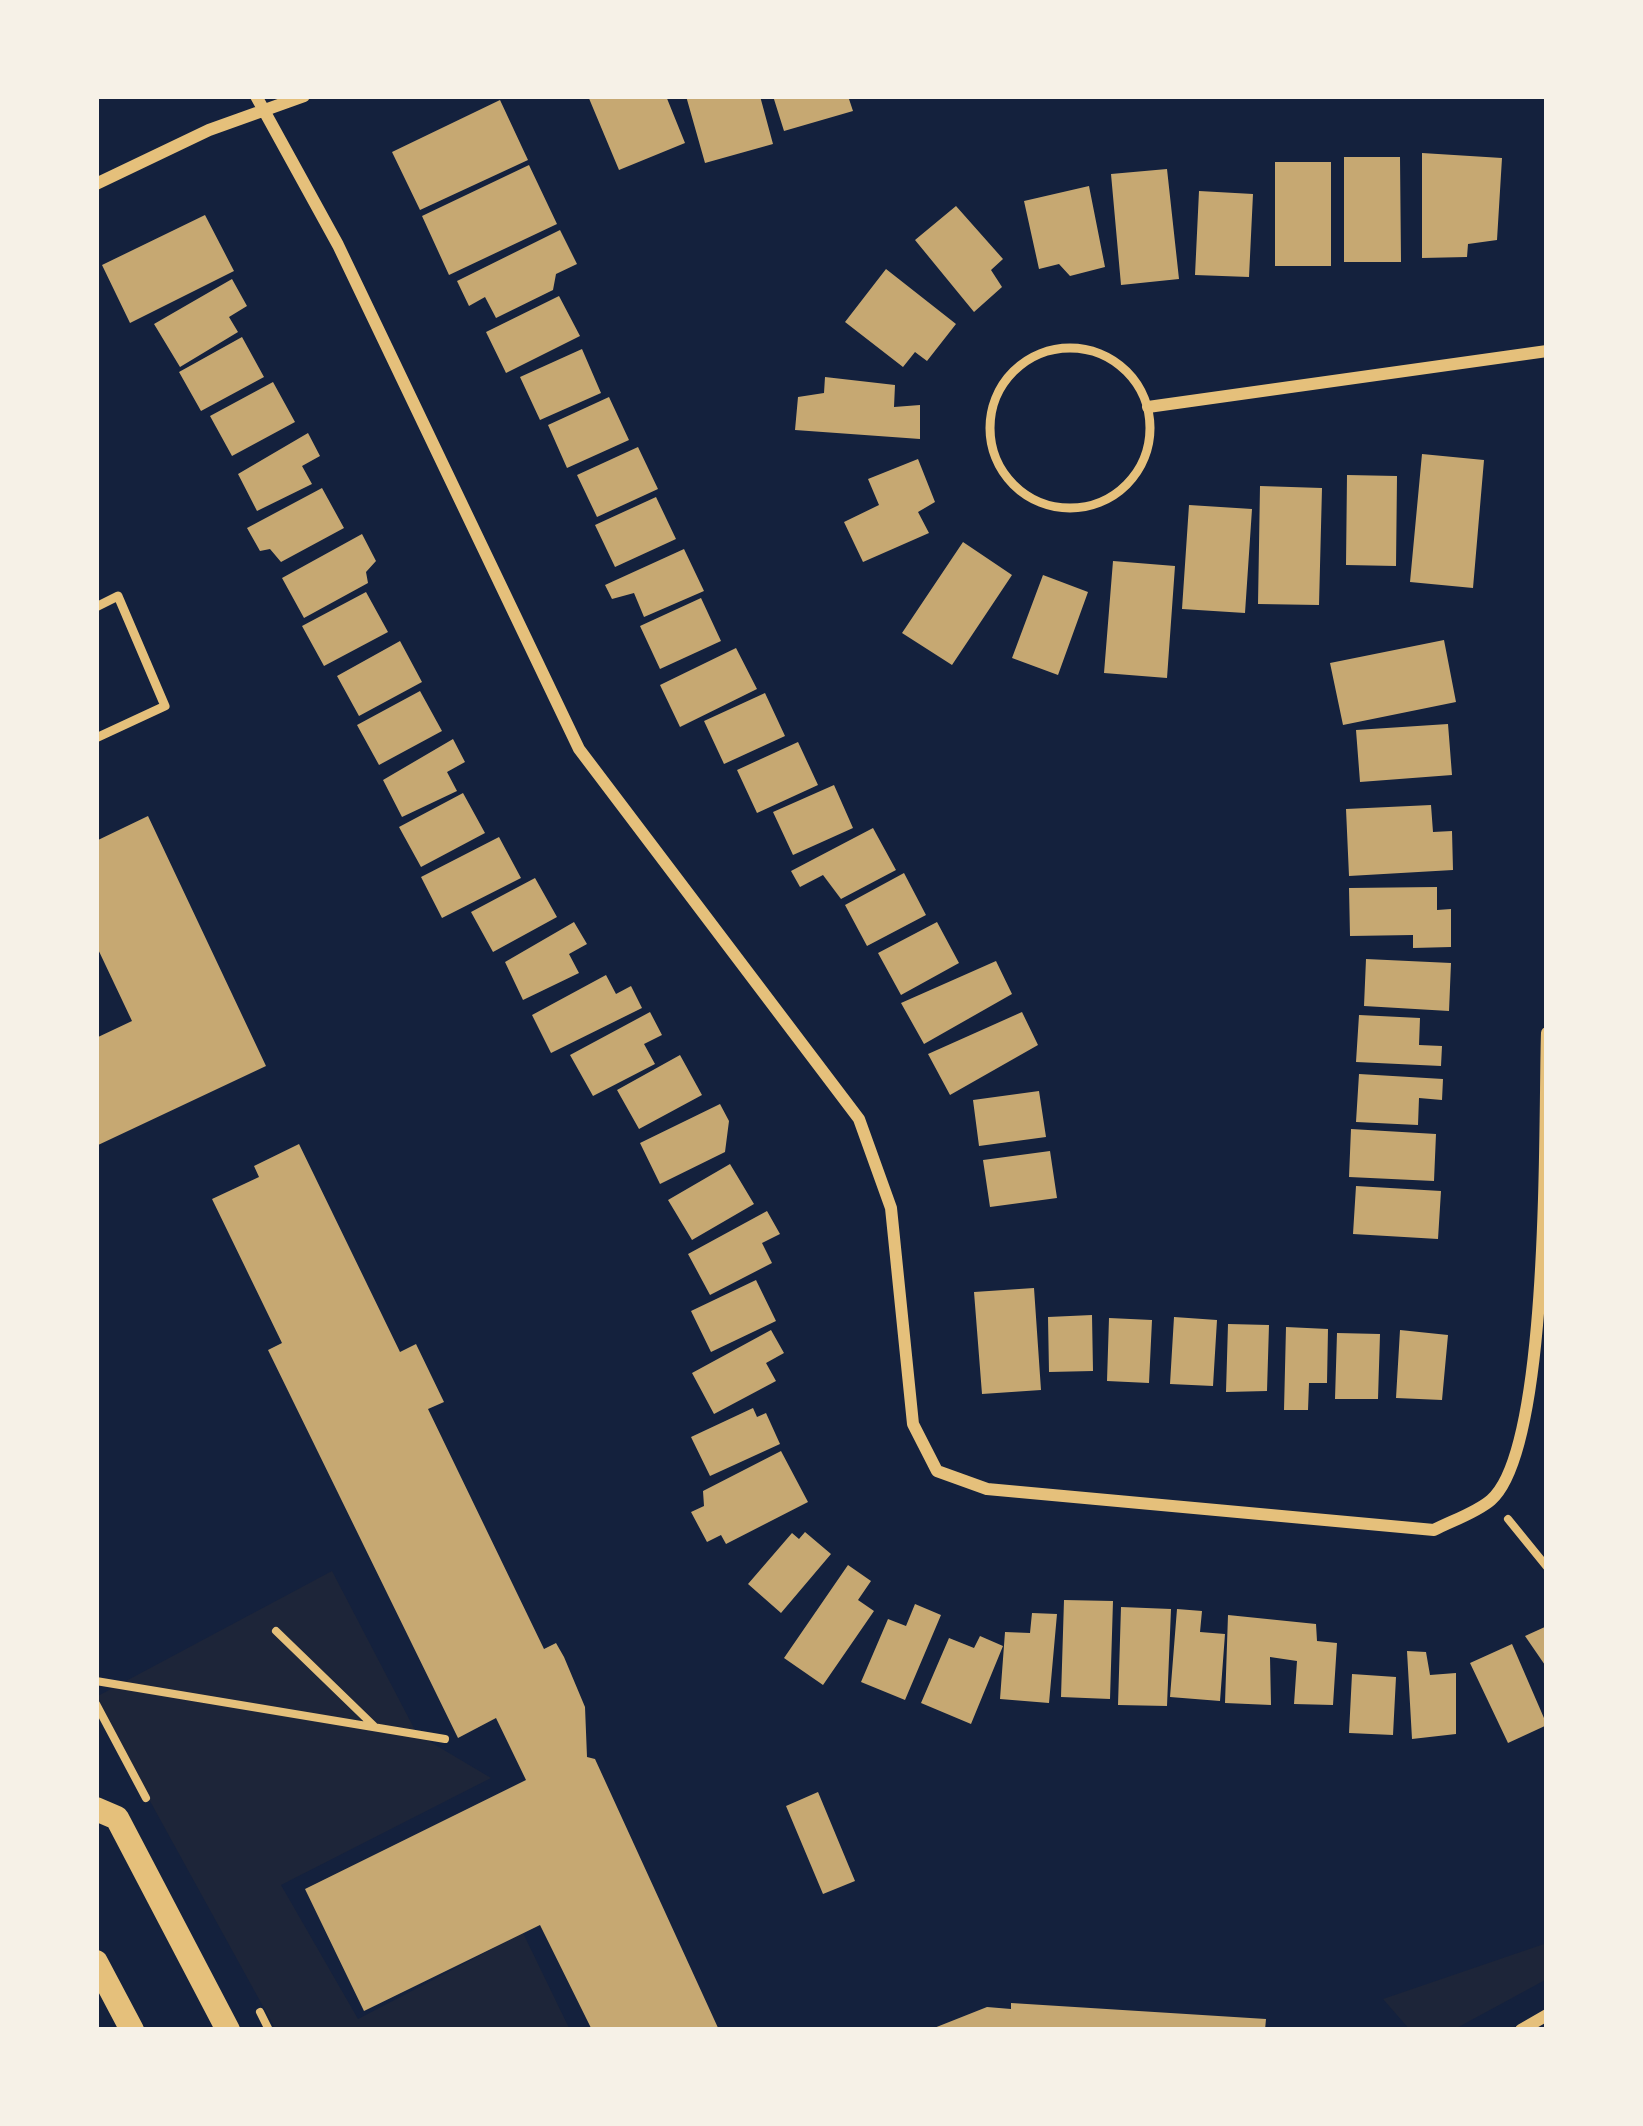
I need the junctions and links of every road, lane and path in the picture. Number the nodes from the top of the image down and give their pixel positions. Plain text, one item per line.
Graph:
1 (256, 96) edge
2 (304, 96) edge
3 (267, 110) junction
4 (96, 184) edge
5 (1547, 351) edge
6 (1148, 407) junction
7 (96, 607) edge
8 (96, 738) edge
9 (1547, 1033) edge
10 (1492, 1499) junction
11 (1547, 1567) edge
12 (276, 1631) dead end
13 (96, 1681) edge
14 (376, 1728) junction
15 (446, 1739) dead end
16 (96, 1809) edge
17 (96, 1962) edge
18 (1547, 2015) edge
19 (132, 2030) edge
20 (227, 2030) edge
21 (1521, 2030) edge

1 - 3 street
2 - 3 street
3 - 4 street
3 - 10 street
5 - 6 street
6 - 6 lane
7 - 8 lane
9 - 10 street
10 - 11 path
12 - 14 path
13 - 14 path
14 - 15 path
16 - 20 main road
17 - 19 main road
18 - 21 street

